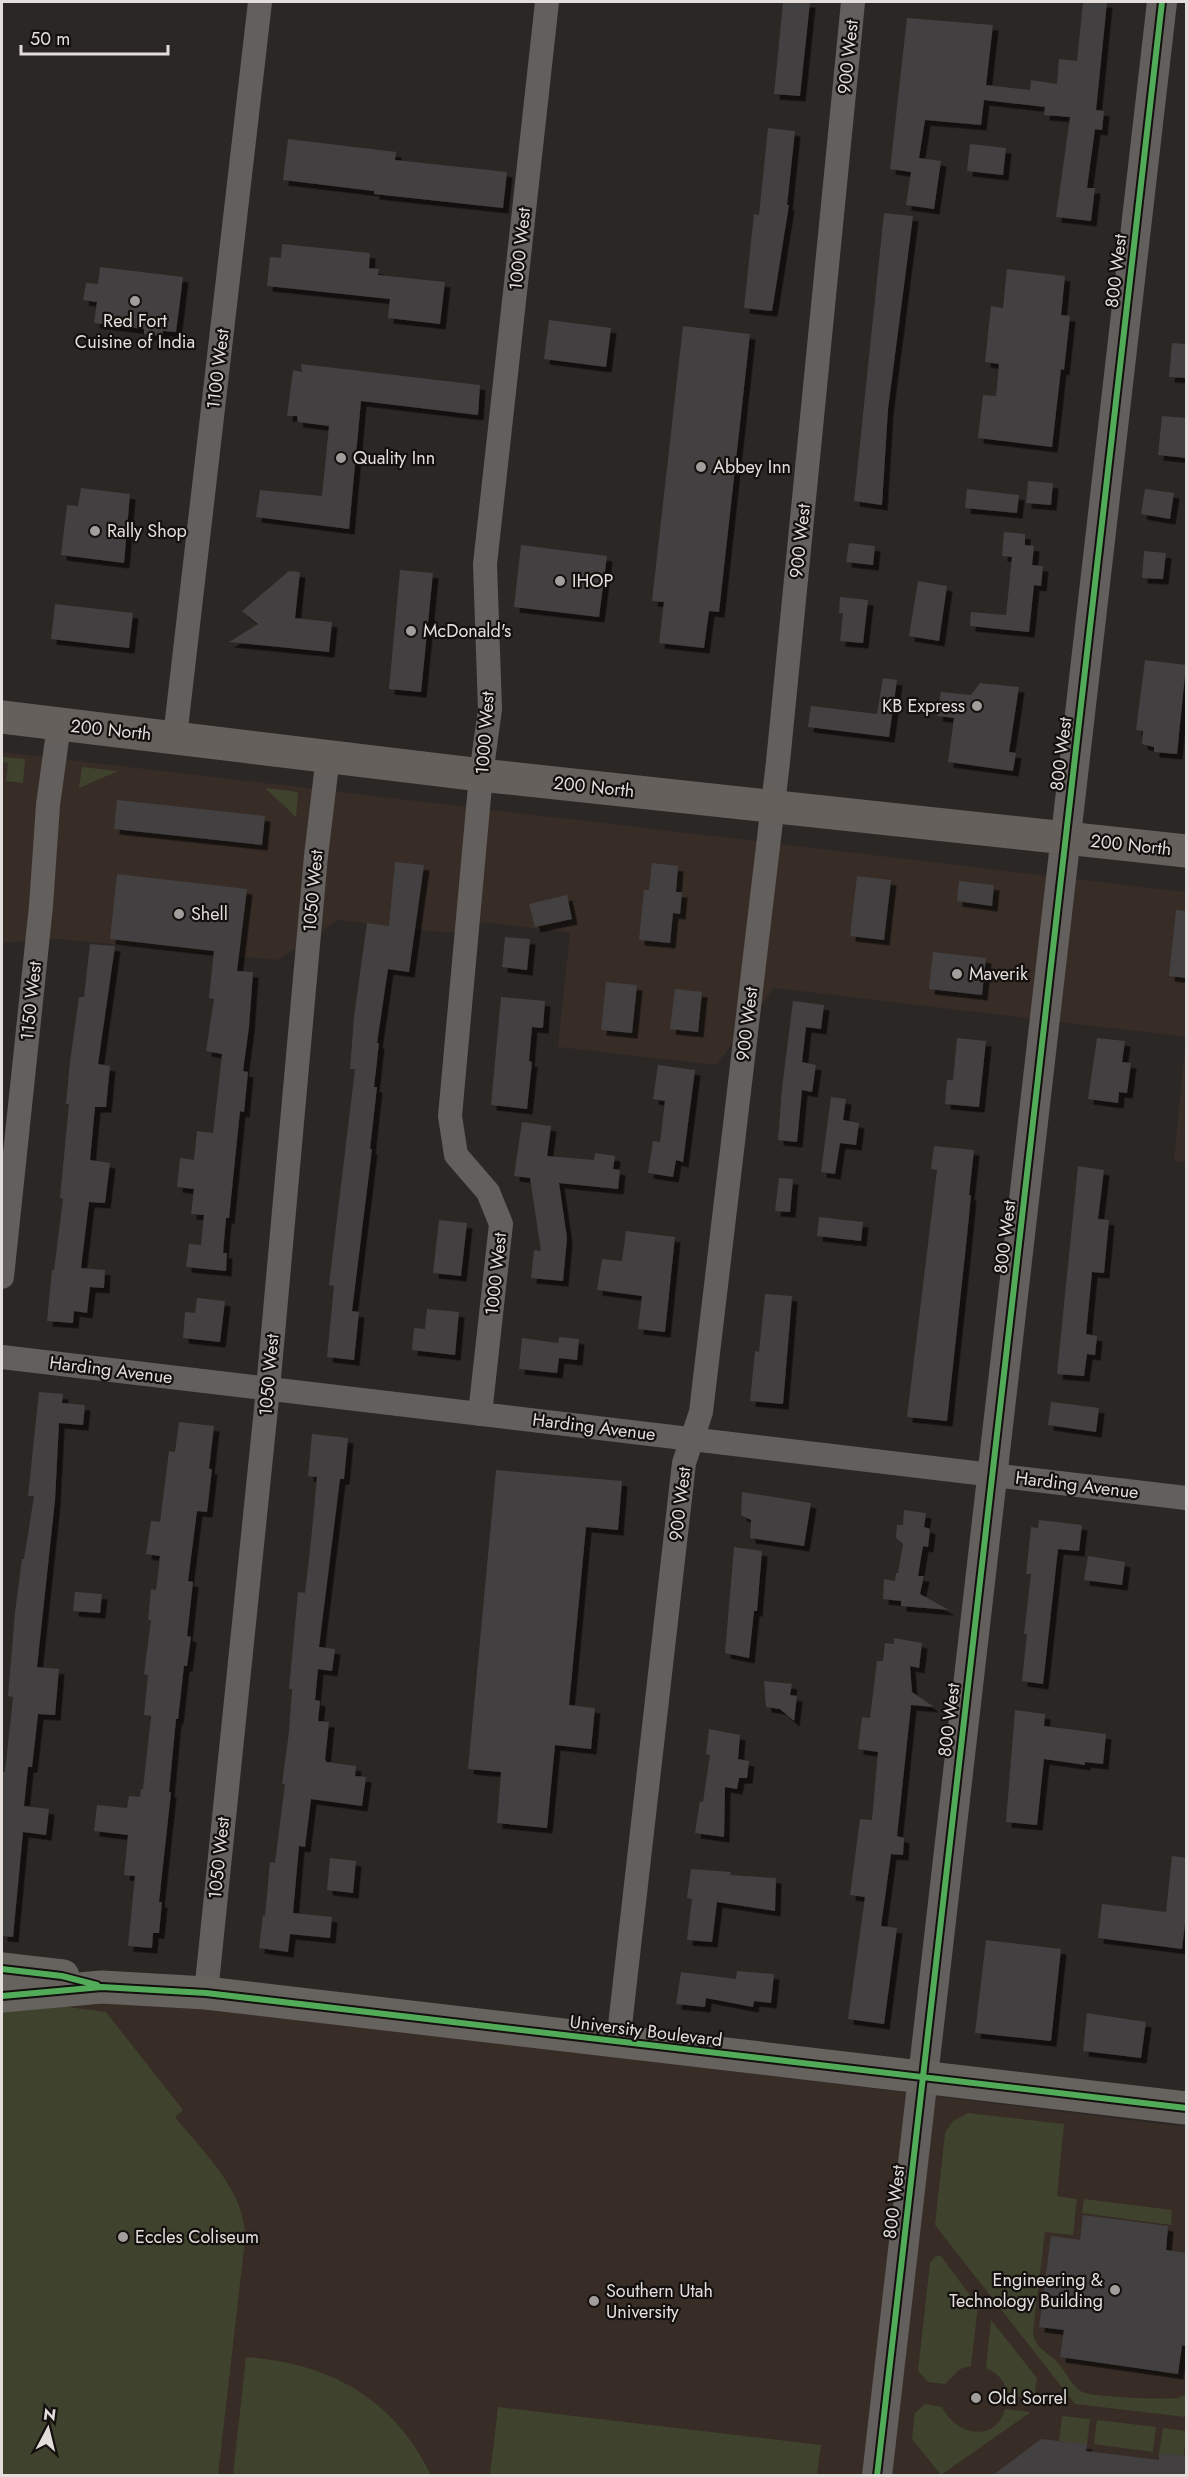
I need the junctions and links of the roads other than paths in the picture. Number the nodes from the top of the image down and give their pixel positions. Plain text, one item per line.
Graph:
1 (260, 2) edge
2 (547, 2) edge
3 (853, 2) edge
4 (1162, 2) edge
5 (2, 717) edge
6 (58, 725) junction
7 (176, 737) junction
8 (328, 756) junction
9 (481, 775) junction
10 (773, 805) junction
11 (1066, 838) junction
12 (1186, 851) edge
13 (2, 1277) edge
14 (2, 1357) edge
15 (268, 1389) junction
16 (480, 1414) junction
17 (692, 1438) junction
18 (993, 1475) junction
19 (1186, 1498) edge
20 (2, 1969) edge
21 (102, 1987) junction
22 (206, 1993) junction
23 (2, 1996) edge
24 (618, 2043) junction
25 (923, 2078) junction
26 (1186, 2108) edge
27 (877, 2475) edge

1 - 7 street, 1100 West
2 - 9 street, 1000 West
3 - 10 street, 900 West
4 - 11 street, 800 West
5 - 6 main road, 200 North
6 - 7 main road, 200 North
6 - 13 street, 1150 West
7 - 8 main road, 200 North
8 - 9 main road, 200 North
8 - 15 street, 1050 West
9 - 10 main road, 200 North
9 - 16 street, 1000 West
10 - 11 main road, 200 North
10 - 17 street, 900 West
11 - 12 main road, 200 North
11 - 18 street, 800 West
14 - 15 street, Harding Avenue
15 - 16 street, Harding Avenue
15 - 22 street, 1050 West
16 - 17 street, Harding Avenue
17 - 18 street, Harding Avenue
17 - 24 street, 900 West
18 - 19 street, Harding Avenue
18 - 25 street, 800 West
20 - 21 main road, University Boulevard
21 - 22 main road, University Boulevard
21 - 23 main road, University Boulevard
22 - 24 main road, University Boulevard
24 - 25 main road, University Boulevard
25 - 26 main road, University Boulevard
25 - 27 street, 800 West

